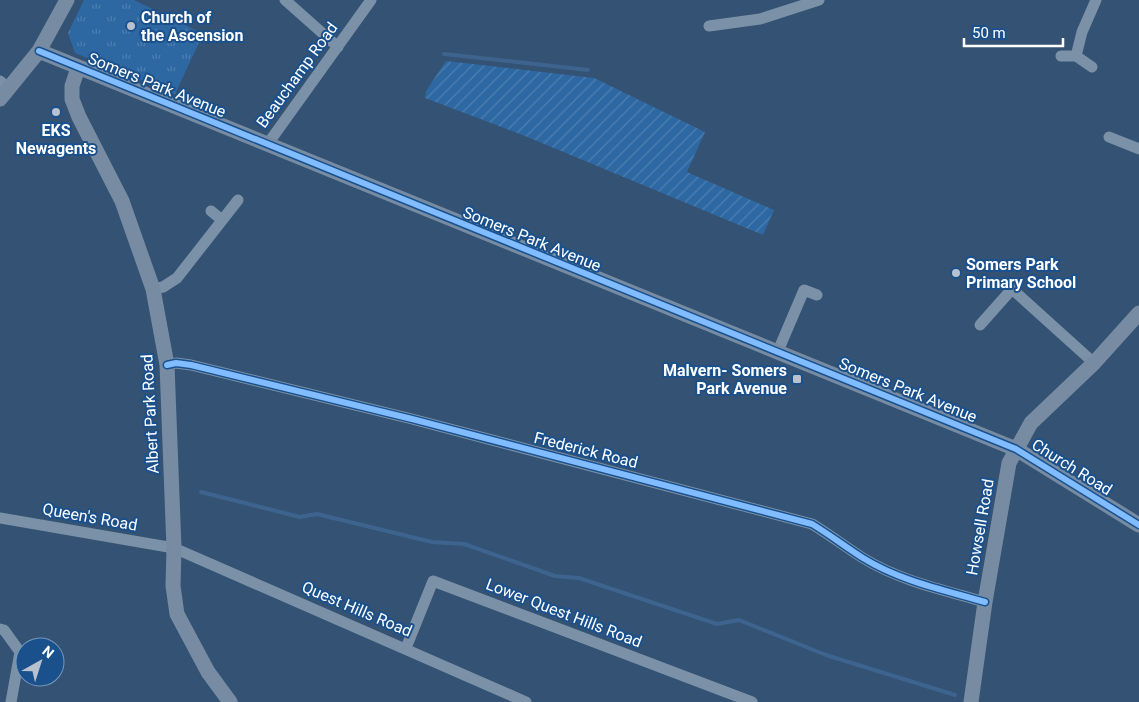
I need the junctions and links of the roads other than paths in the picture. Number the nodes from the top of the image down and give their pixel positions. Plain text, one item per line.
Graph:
1 (67, 0) edge
2 (285, 0) edge
3 (371, 0) edge
4 (819, 0) edge
5 (1096, 0) edge
6 (709, 26) dead end
7 (338, 47) junction
8 (39, 51) junction
9 (1061, 56) dead end
10 (1076, 56) junction
11 (1092, 67) dead end
12 (78, 68) junction
13 (3, 90) edge
14 (1109, 137) dead end
15 (267, 145) junction
16 (1139, 149) edge
17 (238, 200) dead end
18 (211, 211) dead end
19 (222, 220) junction
20 (153, 289) junction
21 (817, 295) dead end
22 (1139, 313) edge
23 (980, 325) dead end
24 (778, 351) junction
25 (1094, 363) junction
26 (167, 365) junction
27 (1016, 449) junction
28 (0, 518) edge
29 (1139, 525) edge
30 (174, 548) junction
31 (985, 602) junction
32 (0, 629) edge
33 (406, 648) junction
34 (11, 702) edge
35 (230, 702) edge
36 (526, 702) edge
37 (752, 702) edge
38 (971, 702) edge

1 - 8 street
2 - 7 street
3 - 7 street, Beauchamp Road
4 - 6 street
5 - 10 street
7 - 15 street, Beauchamp Road
8 - 12 street, Somers Park Avenue
8 - 13 street
9 - 10 street
10 - 11 street
12 - 15 street, Somers Park Avenue
12 - 20 street, Albert Park Road
14 - 16 street
15 - 24 street, Somers Park Avenue
17 - 19 street
18 - 19 street
19 - 20 street
20 - 26 street, Albert Park Road
21 - 24 street
22 - 25 street, Howsell Road
23 - 25 street
24 - 27 street, Somers Park Avenue
25 - 27 street, Howsell Road
26 - 30 street, Albert Park Road
26 - 31 street, Frederick Road
27 - 29 street, Church Road
27 - 31 street, Howsell Road
28 - 30 street, Queen's Road
30 - 33 street, Quest Hills Road
30 - 35 street, Albert Park Road
31 - 38 street, Howsell Road
32 - 34 street
33 - 36 street, Quest Hills Road
33 - 37 street, Lower Quest Hills Road

